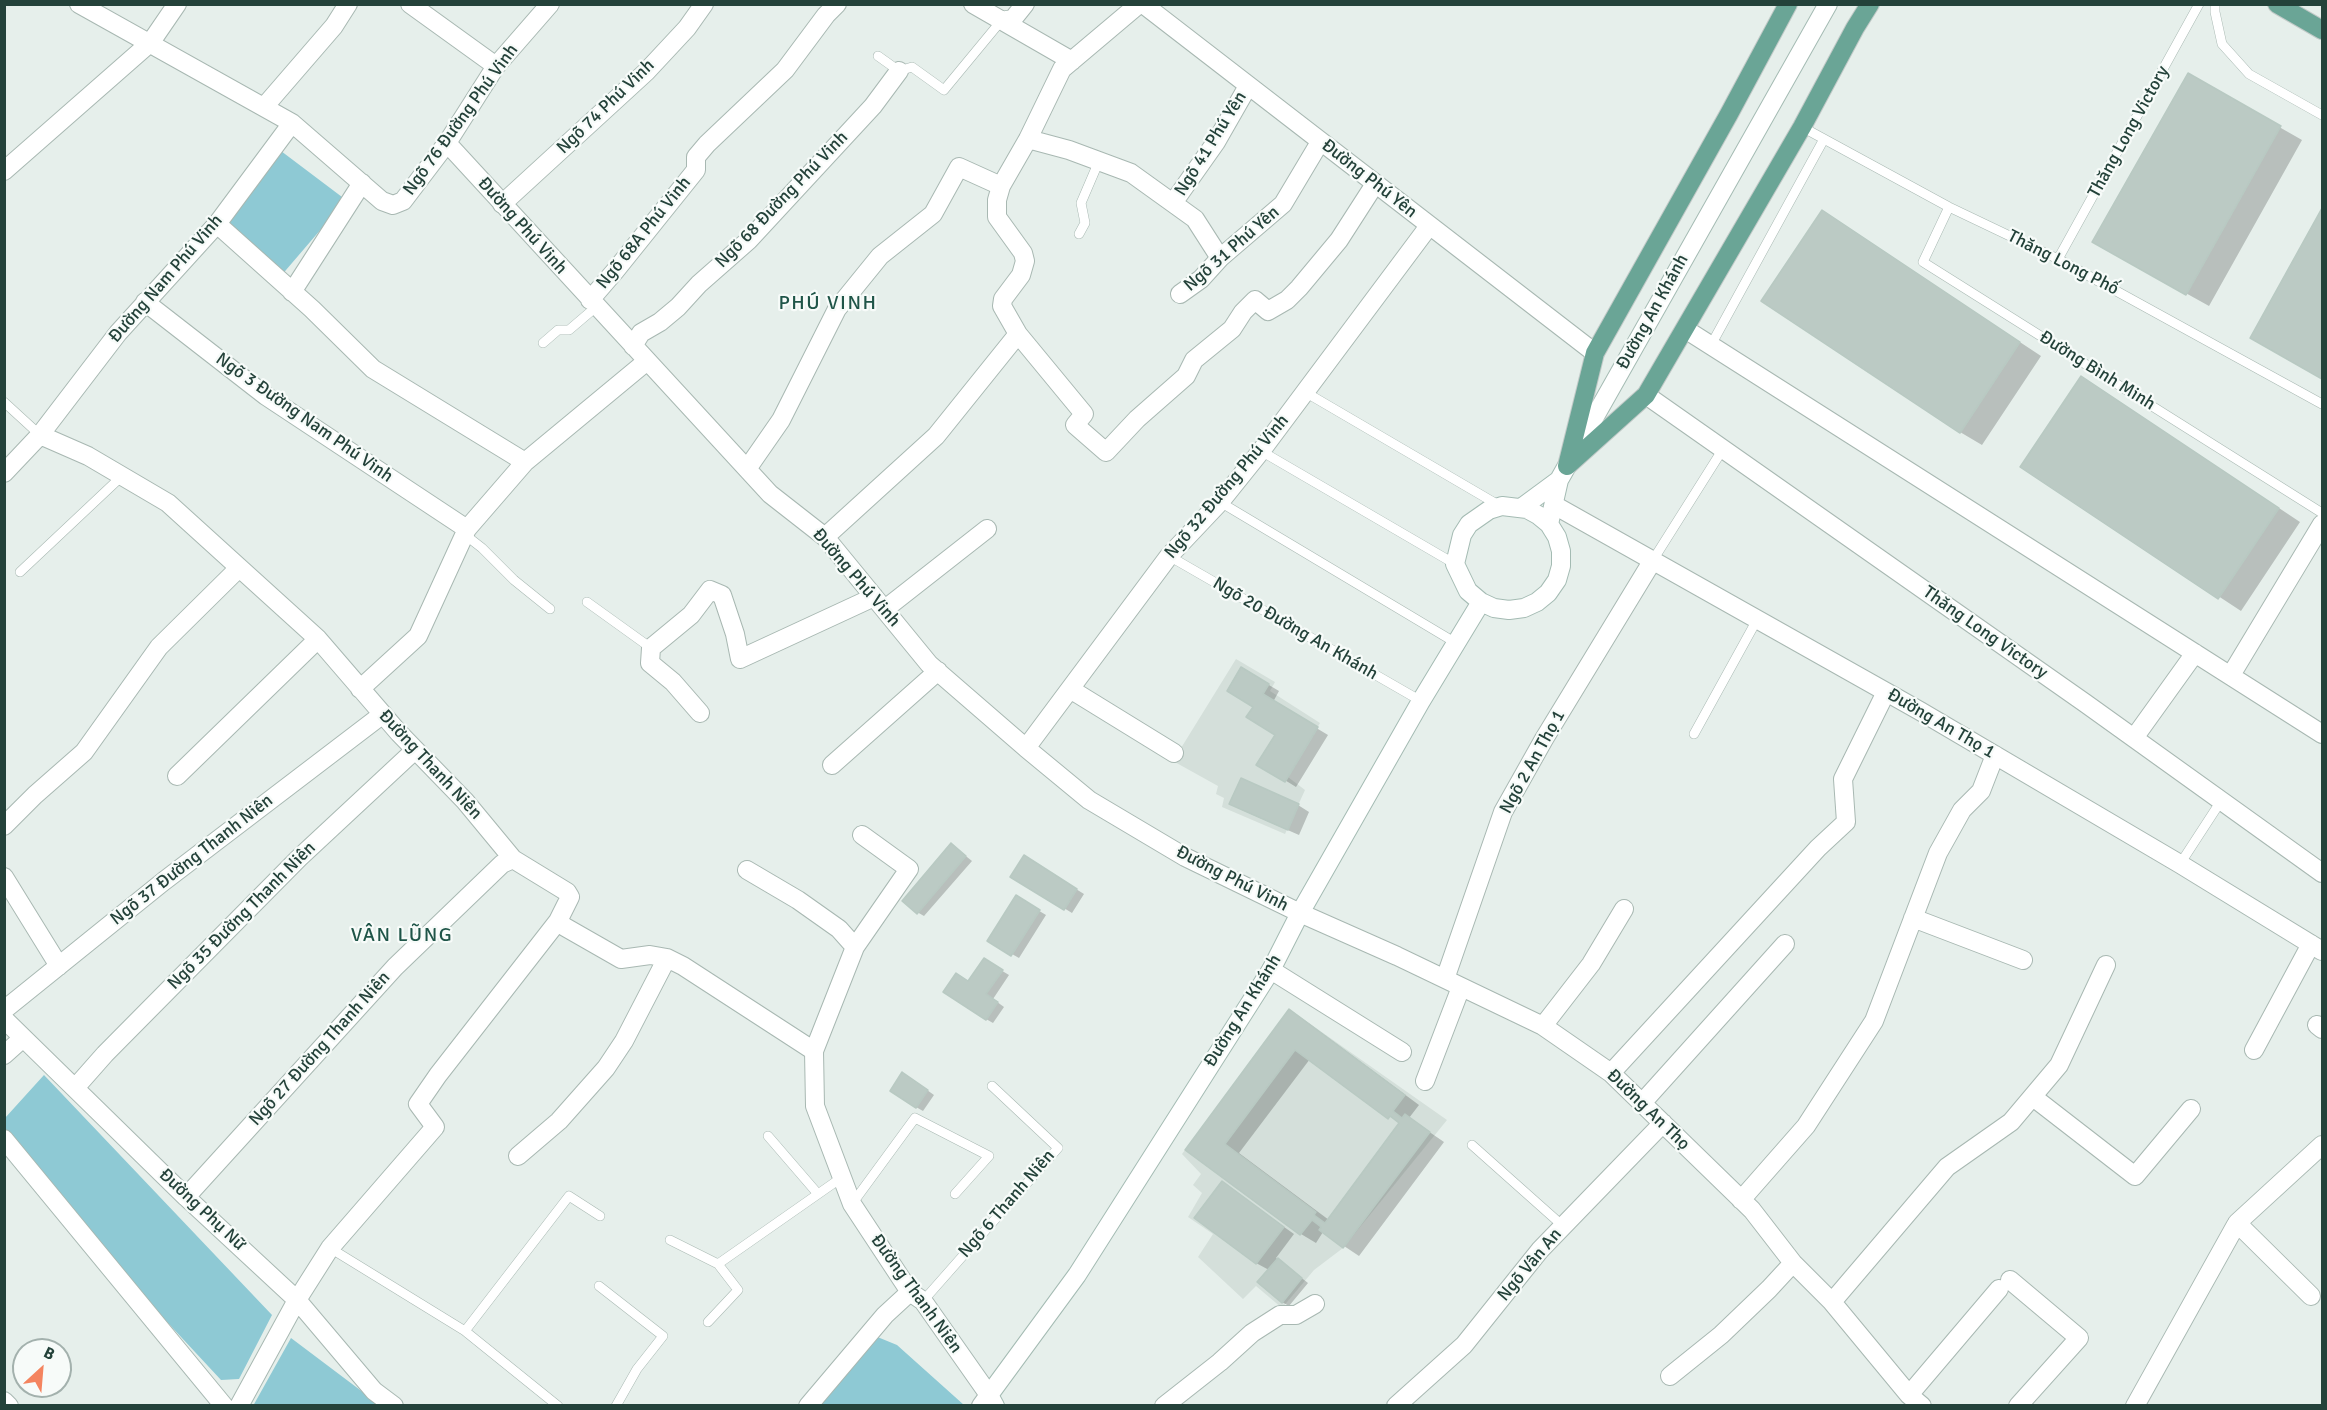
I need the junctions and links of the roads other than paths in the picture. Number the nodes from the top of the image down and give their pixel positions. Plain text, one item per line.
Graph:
1 (79, 4) edge
2 (177, 4) edge
3 (348, 4) edge
4 (410, 4) edge
5 (550, 4) edge
6 (704, 4) edge
7 (837, 4) edge
8 (973, 4) edge
9 (1025, 4) edge
10 (1141, 4) edge
11 (1788, 4) edge
12 (1828, 4) edge
13 (1870, 4) edge
14 (2199, 4) edge
15 (2215, 4) edge
16 (2277, 4) edge
17 (1001, 21) junction
18 (2322, 30) edge
19 (151, 42) junction
20 (878, 56) dead end
21 (1072, 61) junction
22 (496, 66) junction
23 (899, 71) junction
24 (1248, 86) junction
25 (264, 107) junction
26 (2322, 115) edge
27 (292, 123) junction
28 (1802, 128) junction
29 (1028, 139) junction
30 (1824, 139) junction
31 (1320, 142) junction
32 (447, 143) junction
33 (1099, 161) junction
34 (4, 171) edge
35 (362, 183) junction
36 (1375, 184) junction
37 (1001, 186) junction
38 (1173, 203) junction
39 (502, 204) junction
40 (1949, 207) junction
41 (217, 224) junction
42 (1429, 226) junction
43 (1079, 234) dead end
44 (1220, 258) junction
45 (2058, 259) junction
46 (292, 292) junction
47 (1180, 294) dead end
48 (146, 302) junction
49 (593, 303) junction
50 (1685, 330) junction
51 (1018, 334) junction
52 (543, 343) dead end
53 (1711, 345) junction
54 (633, 346) junction
55 (1594, 353) junction
56 (647, 361) junction
57 (1305, 392) junction
58 (1646, 395) junction
59 (4, 402) edge
60 (2322, 404) edge
61 (40, 435) junction
62 (1723, 449) junction
63 (1261, 451) junction
64 (525, 462) junction
65 (747, 469) junction
66 (4, 473) edge
67 (1563, 473) junction
68 (122, 476) junction
69 (1220, 502) junction
70 (1502, 506) junction
71 (1554, 506) junction
72 (1521, 508) junction
73 (2322, 513) edge
74 (1549, 524) junction
75 (2322, 524) edge
76 (987, 529) dead end
77 (466, 532) junction
78 (825, 537) junction
79 (1169, 556) junction
80 (1653, 560) junction
81 (1455, 564) junction
82 (239, 568) junction
83 (20, 572) dead end
84 (587, 602) dead end
85 (1481, 602) junction
86 (879, 603) junction
87 (550, 609) dead end
88 (1758, 618) junction
89 (318, 639) junction
90 (1456, 643) junction
91 (651, 648) junction
92 (2195, 652) junction
93 (938, 671) junction
94 (2231, 675) junction
95 (360, 688) junction
96 (1070, 689) junction
97 (1886, 692) junction
98 (1421, 701) junction
99 (700, 713) dead end
100 (382, 714) junction
101 (1694, 734) dead end
102 (2322, 734) edge
103 (2134, 738) junction
104 (1026, 748) junction
105 (415, 750) junction
106 (1174, 753) dead end
107 (1995, 755) junction
108 (832, 765) dead end
109 (177, 776) dead end
110 (2221, 801) junction
111 (4, 826) edge
112 (862, 835) dead end
113 (513, 859) junction
114 (2180, 864) junction
115 (747, 870) dead end
116 (2322, 873) edge
117 (4, 877) edge
118 (1624, 909) dead end
119 (1300, 913) junction
120 (1913, 918) junction
121 (558, 921) junction
122 (1785, 944) dead end
123 (855, 947) junction
124 (2317, 948) edge
125 (667, 958) junction
126 (2022, 960) dead end
127 (2106, 965) dead end
128 (59, 966) junction
129 (1270, 970) junction
130 (1453, 983) junction
131 (4, 1010) edge
132 (4, 1019) edge
133 (1543, 1026) junction
134 (23, 1038) junction
135 (2254, 1050) dead end
136 (814, 1051) junction
137 (1402, 1052) dead end
138 (4, 1055) edge
139 (1611, 1073) junction
140 (1425, 1081) dead end
141 (992, 1086) dead end
142 (75, 1088) junction
143 (2033, 1096) junction
144 (1642, 1103) junction
145 (2191, 1109) dead end
146 (1663, 1123) junction
147 (768, 1136) dead end
148 (4, 1139) edge
149 (1472, 1145) dead end
150 (2322, 1145) edge
151 (518, 1156) dead end
152 (841, 1178) junction
153 (818, 1194) junction
154 (955, 1194) dead end
155 (186, 1197) junction
156 (1741, 1200) junction
157 (852, 1204) junction
158 (600, 1216) dead end
159 (2237, 1223) junction
160 (1563, 1226) junction
161 (670, 1240) dead end
162 (330, 1248) junction
163 (1793, 1263) junction
164 (718, 1264) junction
165 (599, 1286) dead end
166 (2311, 1296) dead end
167 (916, 1297) junction
168 (297, 1300) junction
169 (1832, 1302) junction
170 (1315, 1304) dead end
171 (708, 1322) dead end
172 (465, 1331) junction
173 (1670, 1376) dead end
174 (243, 1398) edge
175 (1915, 1400) edge
176 (4, 1401) edge
177 (988, 1402) edge
178 (9, 1406) edge
179 (224, 1406) edge
180 (394, 1406) edge
181 (558, 1406) edge
182 (616, 1406) edge
183 (808, 1406) edge
184 (1164, 1406) edge
185 (1396, 1406) edge
186 (2018, 1406) edge
187 (2135, 1406) edge

1 - 19 street
2 - 19 street
3 - 25 street
4 - 22 street
5 - 22 street, Ngõ 76 Đường Phú Vinh
6 - 39 street, Ngõ 74 Phú Vinh
7 - 49 street, Ngõ 68A Phú Vinh
8 - 17 street
9 - 17 street
10 - 21 street
10 - 24 street, Đường Phú Yên
11 - 55 main road
12 - 67 street, Đường An Khánh
13 - 28 main road
14 - 45 lane, Thăng Long Victory
15 - 26 lane
16 - 18 main road
17 - 21 street
17 - 23 lane
19 - 25 street
19 - 34 street
20 - 23 lane
21 - 29 street
22 - 32 street, Ngõ 76 Đường Phú Vinh
23 - 54 street, Ngõ 68 Đường Phú Vinh
24 - 31 street, Đường Phú Yên
24 - 38 street, Ngõ 41 Phú Yên
25 - 27 street
27 - 35 street
27 - 41 street, Đường Nam Phú Vinh
28 - 30 lane, Thăng Long Phố
28 - 50 main road
29 - 33 street
29 - 37 street
30 - 40 lane, Thăng Long Phố
30 - 53 lane
31 - 36 street, Đường Phú Yên
31 - 44 street, Ngõ 31 Phú Yên
32 - 35 street, Ngõ 76 Đường Phú Vinh
32 - 39 street, Đường Phú Vinh
33 - 38 street
33 - 43 lane
35 - 46 street
36 - 42 street, Đường Phú Yên
36 - 51 street
37 - 51 street
37 - 65 street
38 - 44 street
39 - 49 street, Đường Phú Vinh
40 - 45 lane, Thăng Long Phố
40 - 73 lane, Đường Bình Minh
41 - 46 street
41 - 48 street, Đường Nam Phú Vinh
42 - 55 street, Đường Phú Yên
42 - 57 street, Ngõ 32 Đường Phú Vinh
44 - 47 street, Ngõ 31 Phú Yên
45 - 60 lane, Thăng Long Phố
46 - 64 street
48 - 61 street, Đường Nam Phú Vinh
48 - 77 street, Ngõ 3 Đường Nam Phú Vinh
49 - 52 lane
49 - 54 street, Đường Phú Vinh
50 - 53 street
50 - 58 main road
51 - 78 street
53 - 92 street
54 - 56 street, Đường Phú Vinh
55 - 67 main road
56 - 64 street
56 - 65 street, Đường Phú Vinh
57 - 63 street, Ngõ 32 Đường Phú Vinh
57 - 70 lane
58 - 62 street, Thăng Long Victory
58 - 67 main road
59 - 61 lane
61 - 66 street, Đường Nam Phú Vinh
61 - 68 street, Đường Thanh Niên
62 - 80 lane
62 - 103 street, Thăng Long Victory
63 - 69 street, Ngõ 32 Đường Phú Vinh
63 - 81 lane
64 - 77 street
65 - 78 street, Đường Phú Vinh
67 - 71 street, Đường An Khánh
67 - 72 street, Đường An Khánh
68 - 82 street, Đường Thanh Niên
68 - 83 lane
69 - 79 street, Ngõ 32 Đường Phú Vinh
69 - 90 lane
70 - 72 street
70 - 81 street
71 - 74 street, Đường An Khánh
71 - 80 street, Đường An Thọ 1
72 - 74 street
74 - 85 street
75 - 94 street
76 - 86 street
77 - 87 lane
77 - 95 street
78 - 86 street, Đường Phú Vinh
79 - 96 street, Ngõ 32 Đường Phú Vinh
79 - 98 lane, Ngõ 20 Đường An Khánh
80 - 88 street, Đường An Thọ 1
80 - 130 street, Ngõ 2 An Thọ 1
81 - 85 street
82 - 89 street, Đường Thanh Niên
82 - 111 street
84 - 91 lane
85 - 90 street, Đường An Khánh
86 - 91 street
86 - 93 street, Đường Phú Vinh
88 - 97 street, Đường An Thọ 1
88 - 101 lane
89 - 95 street, Đường Thanh Niên
89 - 109 street
90 - 98 street, Đường An Khánh
91 - 99 street
92 - 94 street
92 - 103 street
93 - 104 street, Đường Phú Vinh
93 - 108 street
94 - 102 street
95 - 100 street, Đường Thanh Niên
96 - 104 street, Ngõ 32 Đường Phú Vinh
96 - 106 street
97 - 107 street, Đường An Thọ 1
97 - 139 street
98 - 119 street, Đường An Khánh
100 - 105 street, Đường Thanh Niên
100 - 128 street, Ngõ 37 Đường Thanh Niên
103 - 110 street, Thăng Long Victory
104 - 119 street, Đường Phú Vinh
105 - 113 street, Đường Thanh Niên
105 - 142 street, Ngõ 35 Đường Thanh Niên
107 - 114 street, Đường An Thọ 1
107 - 120 street
110 - 114 lane
110 - 116 street, Thăng Long Victory
112 - 123 street, Đường Thanh Niên
113 - 121 street, Đường Thanh Niên
113 - 155 street, Ngõ 27 Đường Thanh Niên
114 - 124 street, Đường An Thọ 1
115 - 123 street
117 - 128 street
118 - 133 street
119 - 129 street, Đường An Khánh
119 - 130 street, Đường An Thọ
120 - 126 street
120 - 156 street
121 - 125 street
121 - 162 street
122 - 144 street
123 - 136 street, Đường Thanh Niên
124 - 135 street
125 - 136 street
125 - 151 street
127 - 143 street
128 - 131 street, Ngõ 37 Đường Thanh Niên
129 - 137 street
129 - 177 street, Đường An Khánh
130 - 133 street, Đường An Thọ
130 - 140 street, Ngõ 2 An Thọ 1
132 - 134 street, Đường Phụ Nữ
133 - 139 street, Đường An Thọ
134 - 138 street
134 - 142 street, Đường Phụ Nữ
136 - 152 street, Đường Thanh Niên
139 - 144 street, Đường An Thọ
141 - 167 lane, Ngõ 6 Thanh Niên
142 - 155 street, Đường Phụ Nữ
143 - 145 street
143 - 169 street
144 - 146 street, Đường An Thọ
146 - 156 street, Đường An Thọ
146 - 160 street, Ngõ Vân An
147 - 153 lane
148 - 179 street
149 - 160 lane
150 - 159 street
152 - 153 lane
152 - 157 street, Đường Thanh Niên
153 - 164 lane
154 - 157 lane
155 - 168 street, Đường Phụ Nữ
156 - 163 street, Đường An Thọ
157 - 167 street, Đường Thanh Niên
158 - 172 lane
159 - 166 street
159 - 187 street
160 - 185 street, Ngõ Vân An
161 - 164 lane
162 - 168 street
162 - 172 lane
163 - 169 street, Đường An Thọ
163 - 173 street
164 - 171 lane
165 - 182 lane
167 - 177 street, Đường Thanh Niên
167 - 183 street
168 - 174 street
168 - 180 street, Đường Phụ Nữ
169 - 175 street, Đường An Thọ
170 - 184 street
172 - 181 lane
175 - 186 street
176 - 178 street

